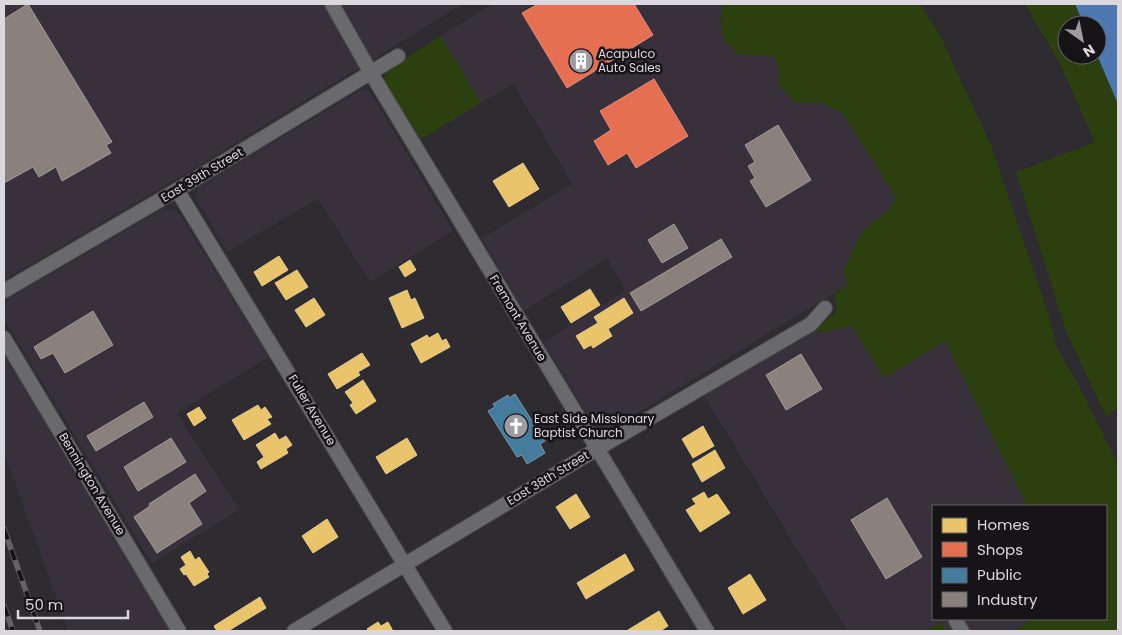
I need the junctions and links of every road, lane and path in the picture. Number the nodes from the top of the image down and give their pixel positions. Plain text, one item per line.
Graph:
1 (332, 4) edge
2 (398, 56) dead end
3 (371, 73) junction
4 (177, 190) junction
5 (4, 291) edge
6 (825, 308) dead end
7 (4, 338) edge
8 (597, 449) junction
9 (405, 564) junction
10 (179, 631) edge
11 (294, 631) edge
12 (445, 631) edge
13 (706, 631) edge

1 - 3 street, Fremont Avenue
2 - 3 street, East 39th Street
3 - 4 street, East 39th Street
3 - 8 street, Fremont Avenue
4 - 5 street, East 39th Street
4 - 9 street, Fuller Avenue
6 - 8 street, East 38th Street
7 - 10 street, Bennington Avenue
8 - 9 street, East 38th Street
8 - 13 street, Fremont Avenue
9 - 11 street, East 38th Street
9 - 12 street, Fuller Avenue

